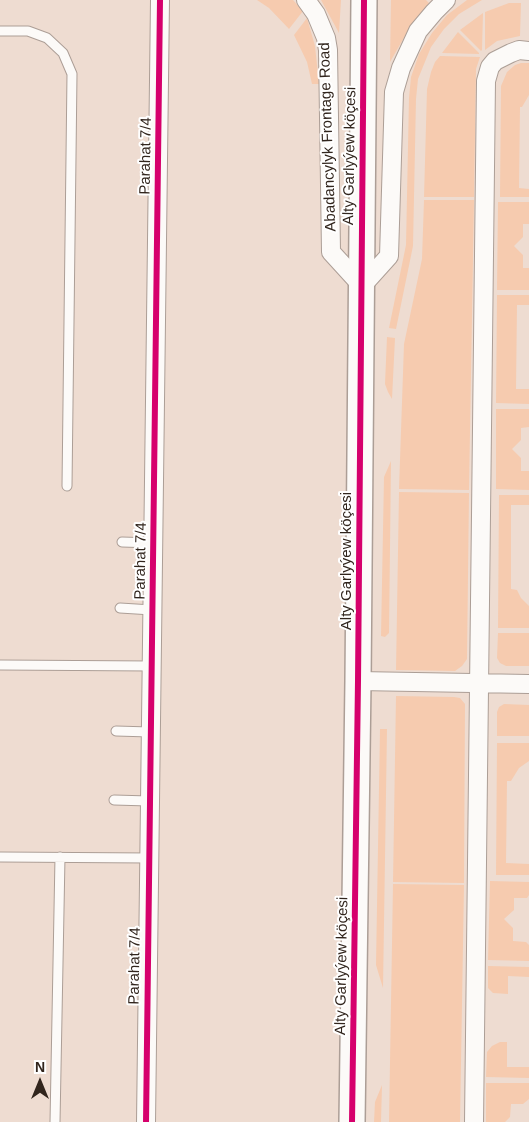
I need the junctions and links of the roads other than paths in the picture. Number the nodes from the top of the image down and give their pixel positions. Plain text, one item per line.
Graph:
1 (160, 0) edge
2 (306, 0) edge
3 (364, 0) edge
4 (446, 0) edge
5 (0, 31) edge
6 (529, 50) edge
7 (362, 286) junction
8 (67, 486) dead end
9 (122, 542) dead end
10 (154, 543) junction
11 (120, 608) dead end
12 (152, 610) junction
13 (0, 665) edge
14 (151, 666) junction
15 (358, 681) junction
16 (479, 684) junction
17 (529, 684) edge
18 (116, 731) dead end
19 (150, 732) junction
20 (114, 800) dead end
21 (149, 801) junction
22 (0, 857) edge
23 (60, 857) junction
24 (149, 858) junction
25 (55, 1122) edge
26 (146, 1122) edge
27 (352, 1122) edge
28 (474, 1122) edge

1 - 10 street, Parahat 7/4
2 - 7 street, Abadancylyk Frontage Road
3 - 7 street, Alty Garlyýew köçesi
4 - 7 street
5 - 8 lane
6 - 16 street
7 - 15 street, Alty Garlyýew köçesi
9 - 10 lane
10 - 12 street, Parahat 7/4
11 - 12 lane
12 - 14 street, Parahat 7/4
13 - 14 lane
14 - 19 street, Parahat 7/4
15 - 16 street
15 - 27 street, Alty Garlyýew köçesi
16 - 17 street
16 - 28 street
18 - 19 lane
19 - 21 street, Parahat 7/4
20 - 21 lane
21 - 24 street, Parahat 7/4
22 - 23 lane
23 - 24 lane
23 - 25 lane
24 - 26 street, Parahat 7/4

